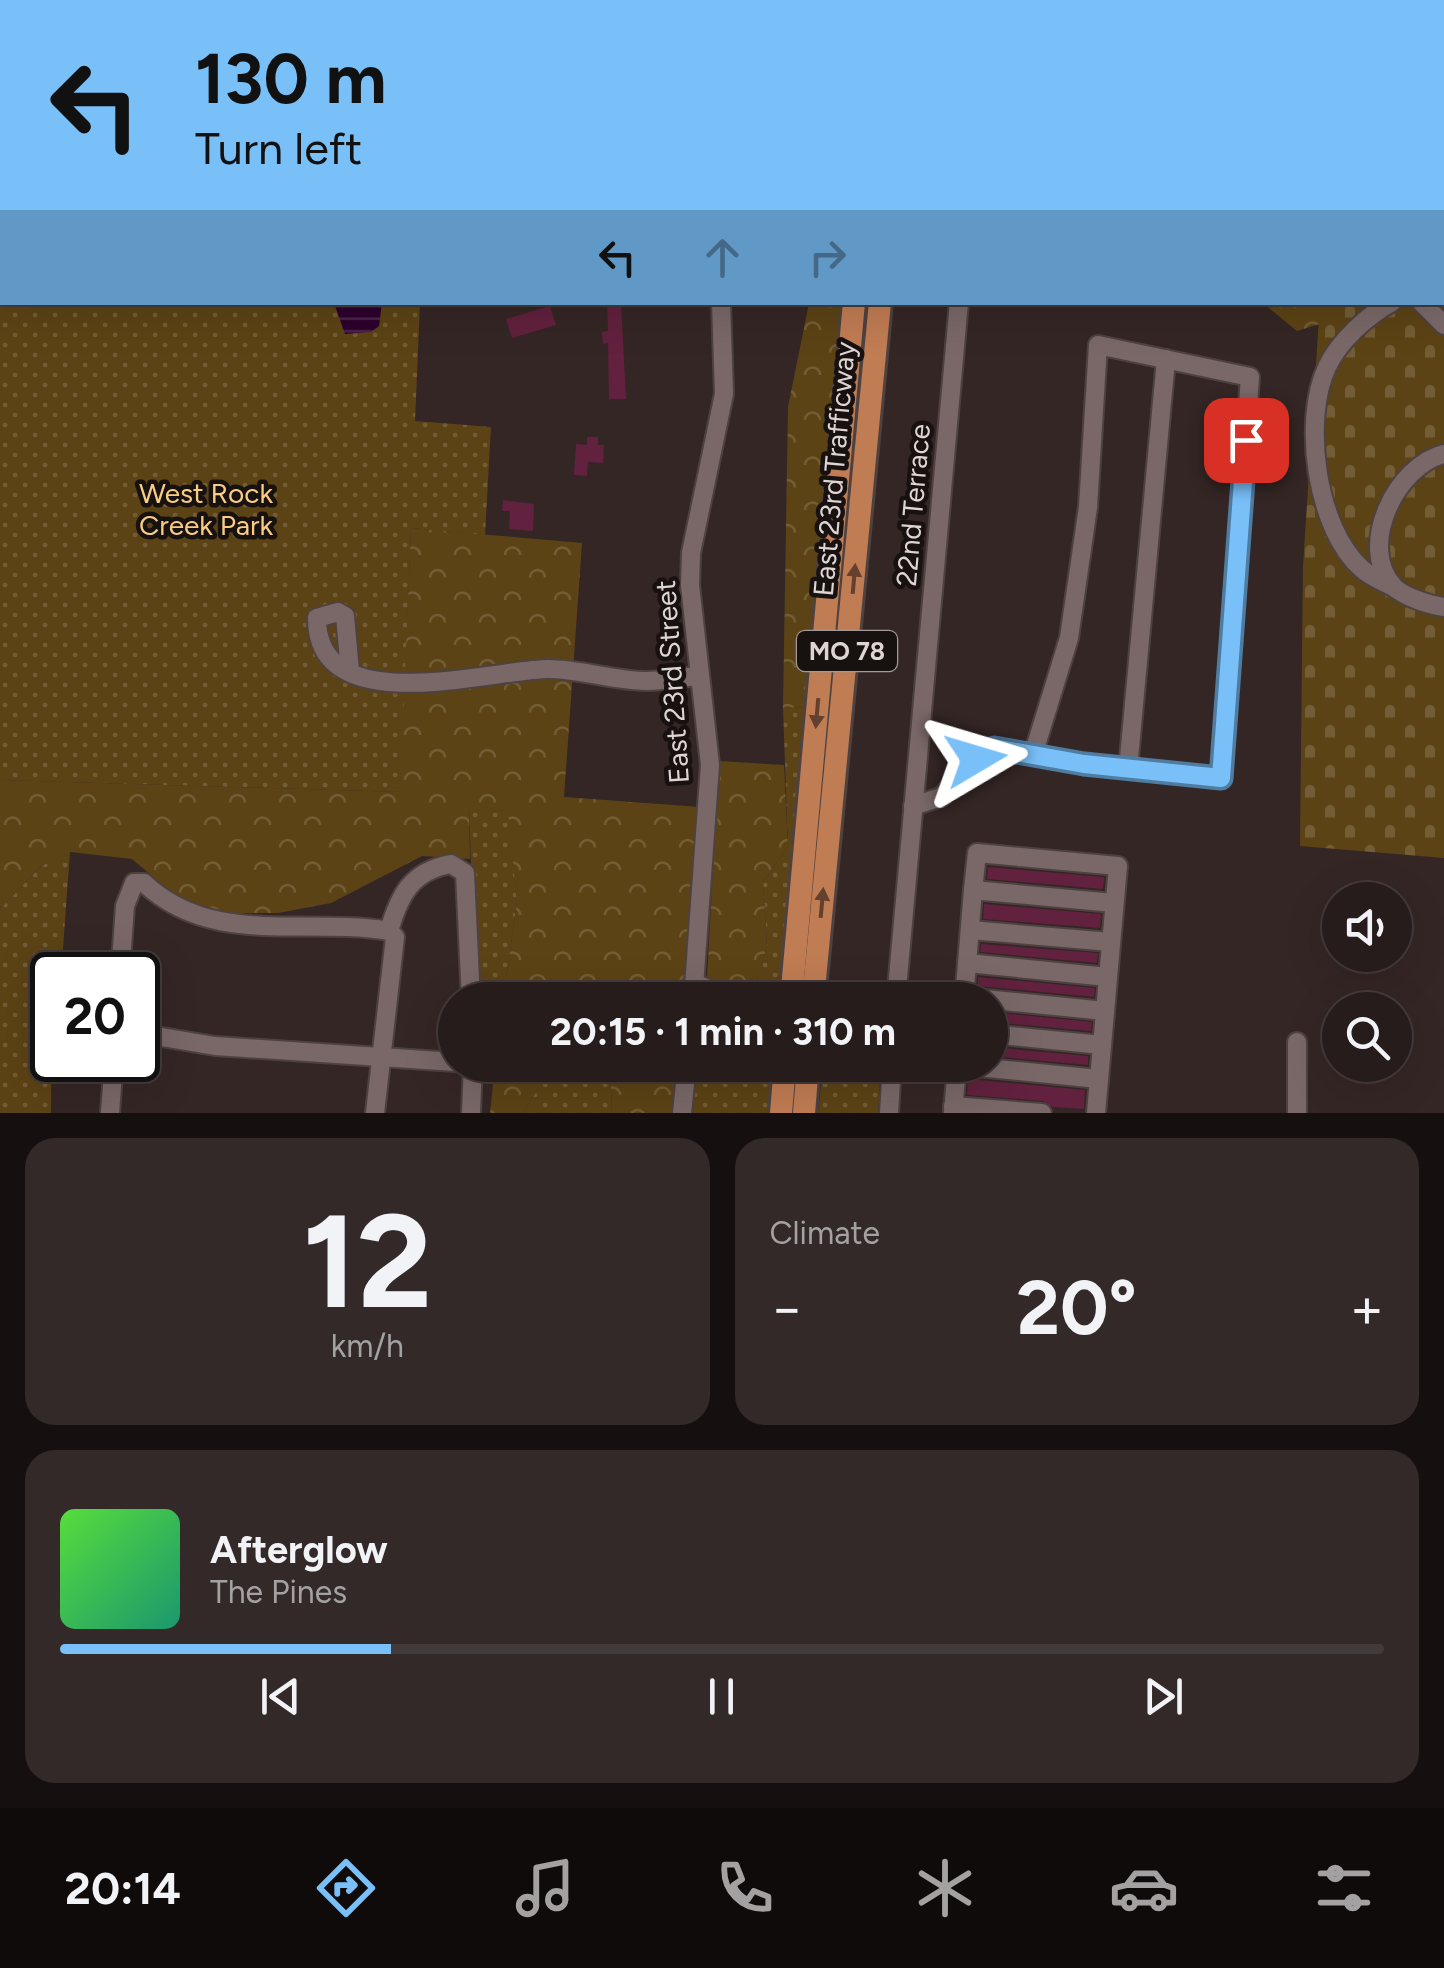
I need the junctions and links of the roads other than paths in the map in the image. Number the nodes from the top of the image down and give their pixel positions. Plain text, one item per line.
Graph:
1 (721, 305) edge
2 (854, 305) edge
3 (880, 305) edge
4 (959, 305) edge
5 (1388, 305) edge
6 (1423, 305) edge
7 (1444, 325) edge
8 (1166, 360) junction
9 (1444, 454) edge
10 (1395, 588) junction
11 (1444, 608) edge
12 (350, 672) dead end
13 (700, 676) junction
14 (1033, 755) junction
15 (1128, 769) junction
16 (914, 806) junction
17 (973, 890) junction
18 (1114, 903) junction
19 (970, 930) junction
20 (390, 931) junction
21 (1111, 942) junction
22 (122, 952) edge
23 (967, 963) junction
24 (1108, 977) junction
25 (469, 982) edge
26 (694, 982) edge
27 (793, 982) edge
28 (815, 982) edge
29 (898, 982) edge
30 (965, 982) edge
31 (1008, 1002) edge
32 (1105, 1010) junction
33 (1008, 1036) edge
34 (160, 1037) edge
35 (1297, 1042) dead end
36 (1102, 1045) junction
37 (380, 1059) junction
38 (438, 1061) edge
39 (1008, 1070) edge
40 (1099, 1079) junction
41 (112, 1082) edge
42 (472, 1082) edge
43 (685, 1082) edge
44 (784, 1082) edge
45 (807, 1082) edge
46 (891, 1082) edge
47 (955, 1082) edge
48 (953, 1109) edge
49 (110, 1113) edge
50 (375, 1113) edge
51 (471, 1113) edge
52 (682, 1113) edge
53 (781, 1113) edge
54 (804, 1113) edge
55 (889, 1113) edge
56 (1042, 1113) edge
57 (1096, 1113) edge
58 (1297, 1113) edge

1 - 13 street, East 23rd Street
2 -> 27 main road, East 23rd Trafficway / MO 78
28 -> 3 main road, East 23rd Trafficway / MO 78
4 - 16 street, 22nd Terrace
5 - 10 street
6 - 7 street
8 - 14 street
8 - 15 street
8 - 15 street
9 - 10 street
10 - 11 street
12 - 13 street
13 - 26 street, East 23rd Street
14 - 15 street
14 - 16 street
16 - 29 street, 22nd Terrace
17 - 18 street
17 - 18 street
17 - 19 street
18 - 21 street
19 - 21 street
19 - 23 street
20 - 22 street
20 - 25 street
20 - 37 street
21 - 24 street
23 - 24 street
23 - 30 street
24 - 32 street
31 - 32 street
32 - 36 street
33 - 36 street
34 - 37 street
35 - 58 street
36 - 40 street
37 - 38 street
37 - 50 street
39 - 40 street
40 - 57 street
41 - 49 street
42 - 51 street
43 - 52 street
44 - 53 main road
45 - 54 main road
46 - 55 street
47 - 48 street
48 - 56 street

